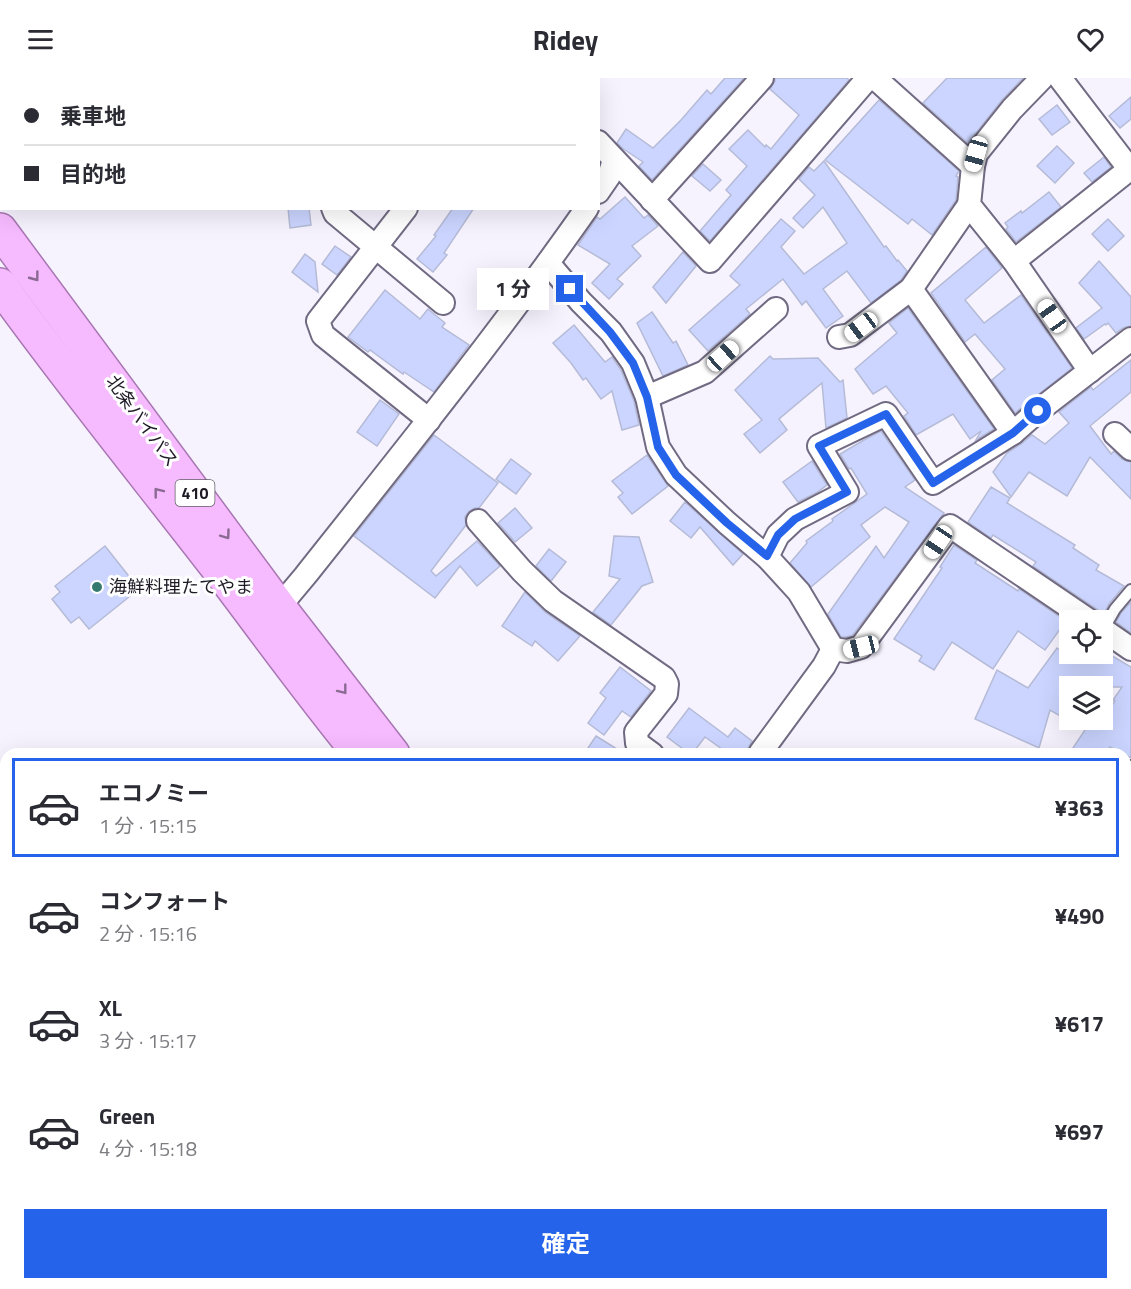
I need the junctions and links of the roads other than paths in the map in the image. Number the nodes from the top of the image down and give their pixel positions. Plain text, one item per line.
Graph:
1 (762, 78) edge
2 (868, 78) edge
3 (875, 78) edge
4 (1042, 78) edge
5 (1064, 80) edge
6 (600, 144) edge
7 (614, 160) junction
8 (973, 166) junction
9 (1130, 170) edge
10 (600, 189) edge
11 (652, 200) junction
12 (969, 205) junction
13 (334, 210) edge
14 (404, 210) edge
15 (586, 210) edge
16 (0, 230) edge
17 (375, 246) junction
18 (1014, 261) junction
19 (548, 263) junction
20 (0, 285) edge
21 (911, 289) junction
22 (443, 303) dead end
23 (776, 309) dead end
24 (840, 337) dead end
25 (1131, 339) edge
26 (1090, 371) junction
27 (647, 397) junction
28 (429, 420) junction
29 (1013, 433) junction
30 (477, 521) dead end
31 (767, 556) junction
32 (1131, 590) edge
33 (1074, 610) edge
34 (1113, 612) edge
35 (268, 615) junction
36 (1113, 636) edge
37 (833, 649) junction
38 (1131, 649) edge
39 (355, 748) edge
40 (388, 748) edge
41 (644, 748) edge
42 (764, 748) edge

1 - 11 street
2 - 11 street
3 - 8 street
4 - 8 street
5 - 9 street
6 - 7 street
7 - 10 street
7 - 11 street
8 - 12 street
9 - 18 street
12 - 18 street
12 - 21 street
13 - 17 street
14 - 17 street
15 - 19 street
16 -> 35 highway, 北条バイパス / 410
17 - 22 street
17 - 28 street
18 - 26 street
19 - 27 street
19 - 28 street
35 -> 20 highway, 北条バイパス / 410
21 - 24 street
21 - 29 street
23 - 27 street
25 - 26 street
26 - 29 street
27 - 31 street
28 - 35 street
29 - 31 street
30 - 41 street
31 - 37 street
32 - 34 lane
33 - 37 street
35 - 39 highway, 北条バイパス / 410
35 -> 40 highway, 北条バイパス / 410
36 - 38 street
37 - 42 street

